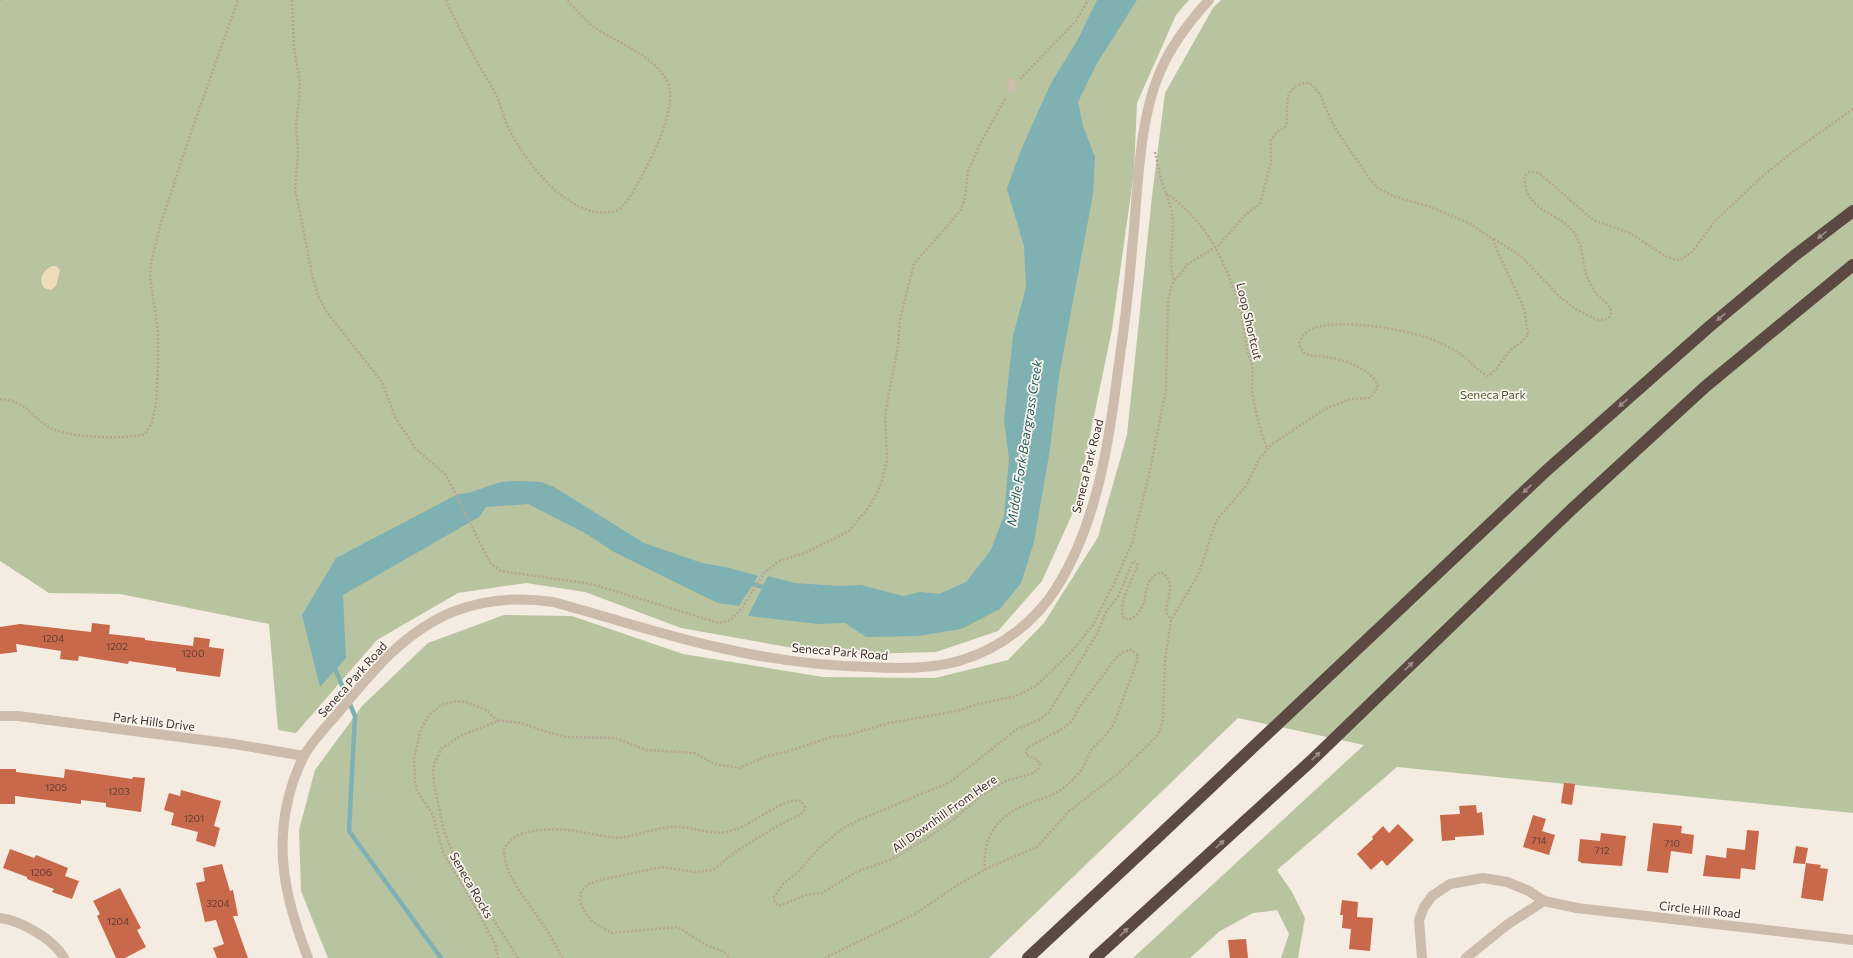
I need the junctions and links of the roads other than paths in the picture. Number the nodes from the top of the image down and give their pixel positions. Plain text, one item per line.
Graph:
1 (1209, 0) edge
2 (1853, 211) edge
3 (1853, 265) edge
4 (0, 716) edge
5 (304, 756) junction
6 (1544, 901) junction
7 (0, 918) edge
8 (1853, 940) edge
9 (64, 958) edge
10 (308, 958) edge
11 (1028, 958) edge
12 (1095, 958) edge
13 (1422, 958) edge
14 (1466, 958) edge

1 - 5 street, Seneca Park Road
2 -> 11 highway
12 -> 3 highway
4 - 5 street, Park Hills Drive
5 - 10 street, Seneca Park Road
6 - 8 street, Circle Hill Road
6 - 13 street, Circle Hill Road
6 - 14 street
7 - 9 street

